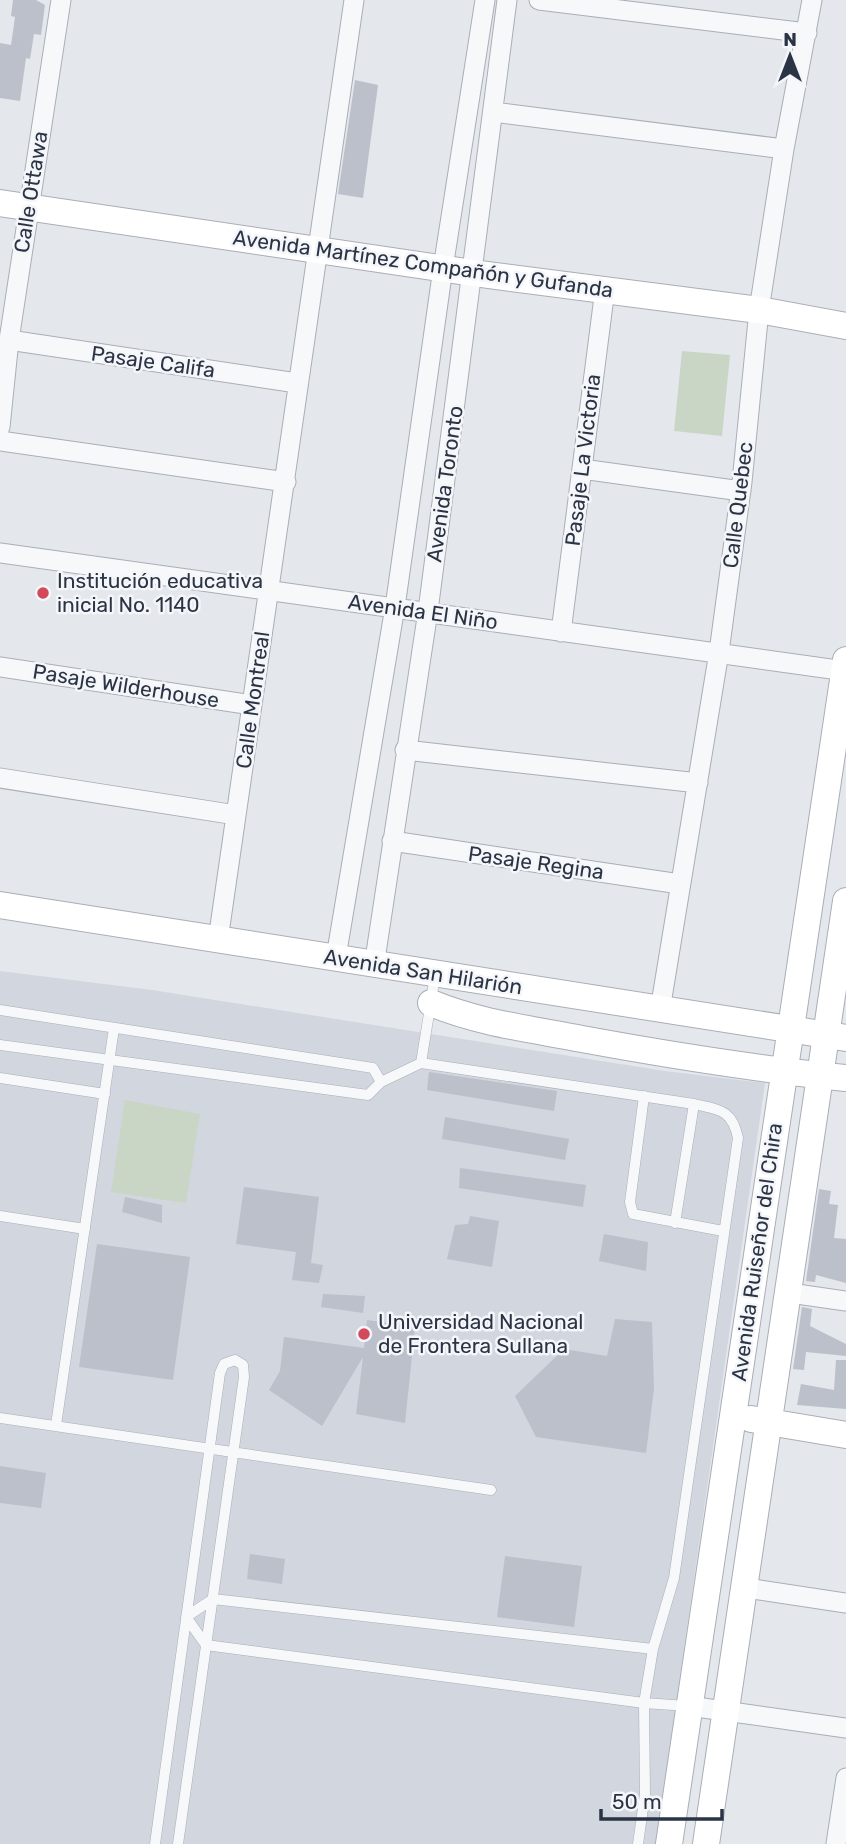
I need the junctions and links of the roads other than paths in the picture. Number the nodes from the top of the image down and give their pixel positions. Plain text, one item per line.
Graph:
1 (61, 0) edge
2 (354, 0) edge
3 (485, 0) edge
4 (507, 0) edge
5 (539, 0) edge
6 (812, 0) edge
7 (807, 33) junction
8 (493, 112) junction
9 (784, 149) junction
10 (0, 203) edge
11 (29, 207) junction
12 (316, 251) junction
13 (443, 268) junction
14 (473, 273) junction
15 (605, 289) junction
16 (760, 310) junction
17 (846, 326) edge
18 (9, 340) junction
19 (297, 383) junction
20 (0, 427) edge
21 (0, 441) edge
22 (582, 469) junction
23 (286, 482) junction
24 (741, 491) junction
25 (0, 553) edge
26 (269, 591) junction
27 (395, 607) junction
28 (428, 611) junction
29 (561, 632) junction
30 (719, 652) junction
31 (0, 667) edge
32 (845, 667) edge
33 (252, 705) junction
34 (405, 750) junction
35 (0, 778) edge
36 (698, 783) junction
37 (236, 815) junction
38 (392, 841) junction
39 (680, 884) junction
40 (846, 901) edge
41 (0, 905) edge
42 (218, 940) junction
43 (336, 957) junction
44 (374, 966) junction
45 (435, 976) junction
46 (431, 1003) junction
47 (0, 1010) edge
48 (660, 1010) junction
49 (114, 1028) junction
50 (791, 1030) junction
51 (837, 1037) edge
52 (0, 1045) edge
53 (110, 1060) junction
54 (421, 1063) junction
55 (783, 1072) junction
56 (834, 1077) edge
57 (0, 1078) edge
58 (381, 1082) junction
59 (105, 1094) junction
60 (645, 1096) junction
61 (694, 1104) junction
62 (0, 1216) edge
63 (675, 1223) junction
64 (85, 1228) junction
65 (723, 1231) junction
66 (790, 1293) junction
67 (846, 1301) edge
68 (733, 1416) junction
69 (0, 1418) edge
70 (769, 1422) junction
71 (56, 1425) junction
72 (846, 1435) edge
73 (210, 1446) junction
74 (234, 1450) junction
75 (491, 1490) dead end
76 (746, 1588) junction
77 (213, 1599) junction
78 (846, 1603) edge
79 (186, 1617) junction
80 (206, 1645) junction
81 (653, 1649) junction
82 (644, 1703) junction
83 (689, 1706) junction
84 (727, 1709) junction
85 (846, 1728) edge
86 (846, 1778) edge
87 (155, 1844) edge
88 (178, 1844) edge
89 (638, 1844) edge
90 (669, 1844) edge
91 (706, 1844) edge
92 (836, 1844) edge

1 - 11 street, Calle Ottawa
2 - 12 street, Calle Montreal
3 - 13 street, Avenida Toronto
4 - 8 street, Avenida Toronto
5 - 7 street
6 - 7 street, Calle Quebec
7 - 9 street, Calle Quebec
8 - 9 street
8 - 14 street, Avenida Toronto
9 - 16 street, Calle Quebec
10 - 11 street, Avenida Martínez Compañón y Gufanda
11 - 12 street, Avenida Martínez Compañón y Gufanda
11 - 18 street, Calle Ottawa
12 - 13 street, Avenida Martínez Compañón y Gufanda
12 - 19 street, Calle Montreal
13 - 14 street, Avenida Martínez Compañón y Gufanda
13 - 27 street, Avenida Toronto
14 - 15 street, Avenida Martínez Compañón y Gufanda
14 - 28 street, Avenida Toronto
15 - 16 street, Avenida Martínez Compañón y Gufanda
15 - 22 street, Pasaje La Victoria
16 - 17 street, Avenida Martínez Compañón y Gufanda
16 - 24 street, Calle Quebec
18 - 19 street, Pasaje Califa
18 - 20 street, Calle Ottawa
19 - 23 street, Calle Montreal
21 - 23 street
22 - 24 street
22 - 29 street, Pasaje La Victoria
23 - 26 street, Calle Montreal
24 - 30 street, Calle Quebec
25 - 26 street, Avenida El Niño
26 - 27 street, Avenida El Niño
26 - 33 street, Calle Montreal
27 - 28 street, Avenida El Niño
27 - 43 street, Avenida Toronto
28 - 29 street, Avenida El Niño
28 - 34 street, Avenida Toronto
29 - 30 street, Avenida El Niño
30 - 32 street, Avenida El Niño
30 - 36 street, Calle Quebec
31 - 33 street, Pasaje Wilderhouse
32 - 50 street, Avenida Ruiseñor del Chira
33 - 37 street, Calle Montreal
34 - 36 street
34 - 38 street, Avenida Toronto
35 - 37 street
36 - 39 street, Calle Quebec
37 - 42 street, Calle Montreal
38 - 39 street, Pasaje Regina
38 - 44 street, Avenida Toronto
39 - 48 street, Calle Quebec
40 - 51 street
41 - 42 street, Avenida San Hilarión
42 - 43 street, Avenida San Hilarión
43 - 44 street, Avenida San Hilarión
44 - 45 street, Avenida San Hilarión
45 - 46 lane
45 - 48 street, Avenida San Hilarión
46 - 54 lane
46 - 55 street, Avenida San Hilarión
47 - 49 lane
48 - 50 street, Avenida San Hilarión
49 - 53 lane
49 - 58 lane
50 - 51 street, Avenida San Hilarión
50 - 55 street, Avenida Ruiseñor del Chira
51 - 56 street
52 - 53 lane
53 - 58 lane
53 - 59 lane
54 - 58 lane
54 - 60 lane
55 - 56 street, Avenida San Hilarión
55 - 68 street, Avenida Ruiseñor del Chira
56 - 66 street
57 - 59 lane
59 - 64 lane
60 - 61 lane
60 - 63 lane
61 - 63 lane
61 - 65 lane
62 - 64 lane
63 - 65 lane
64 - 71 lane
65 - 81 lane
66 - 67 street
66 - 70 street
68 - 70 street
68 - 83 street, Avenida Ruiseñor del Chira
69 - 71 lane
70 - 72 street
70 - 76 street
71 - 73 lane
73 - 74 lane
73 - 74 lane
73 - 79 lane
74 - 75 lane
74 - 77 lane
76 - 78 street
76 - 84 street
77 - 79 lane
77 - 80 lane
77 - 81 lane
79 - 80 lane
79 - 87 lane
80 - 82 lane
80 - 88 lane
81 - 82 lane
82 - 83 lane
82 - 89 lane
83 - 84 street
83 - 90 street, Avenida Ruiseñor del Chira
84 - 85 street
84 - 91 street
86 - 92 street

